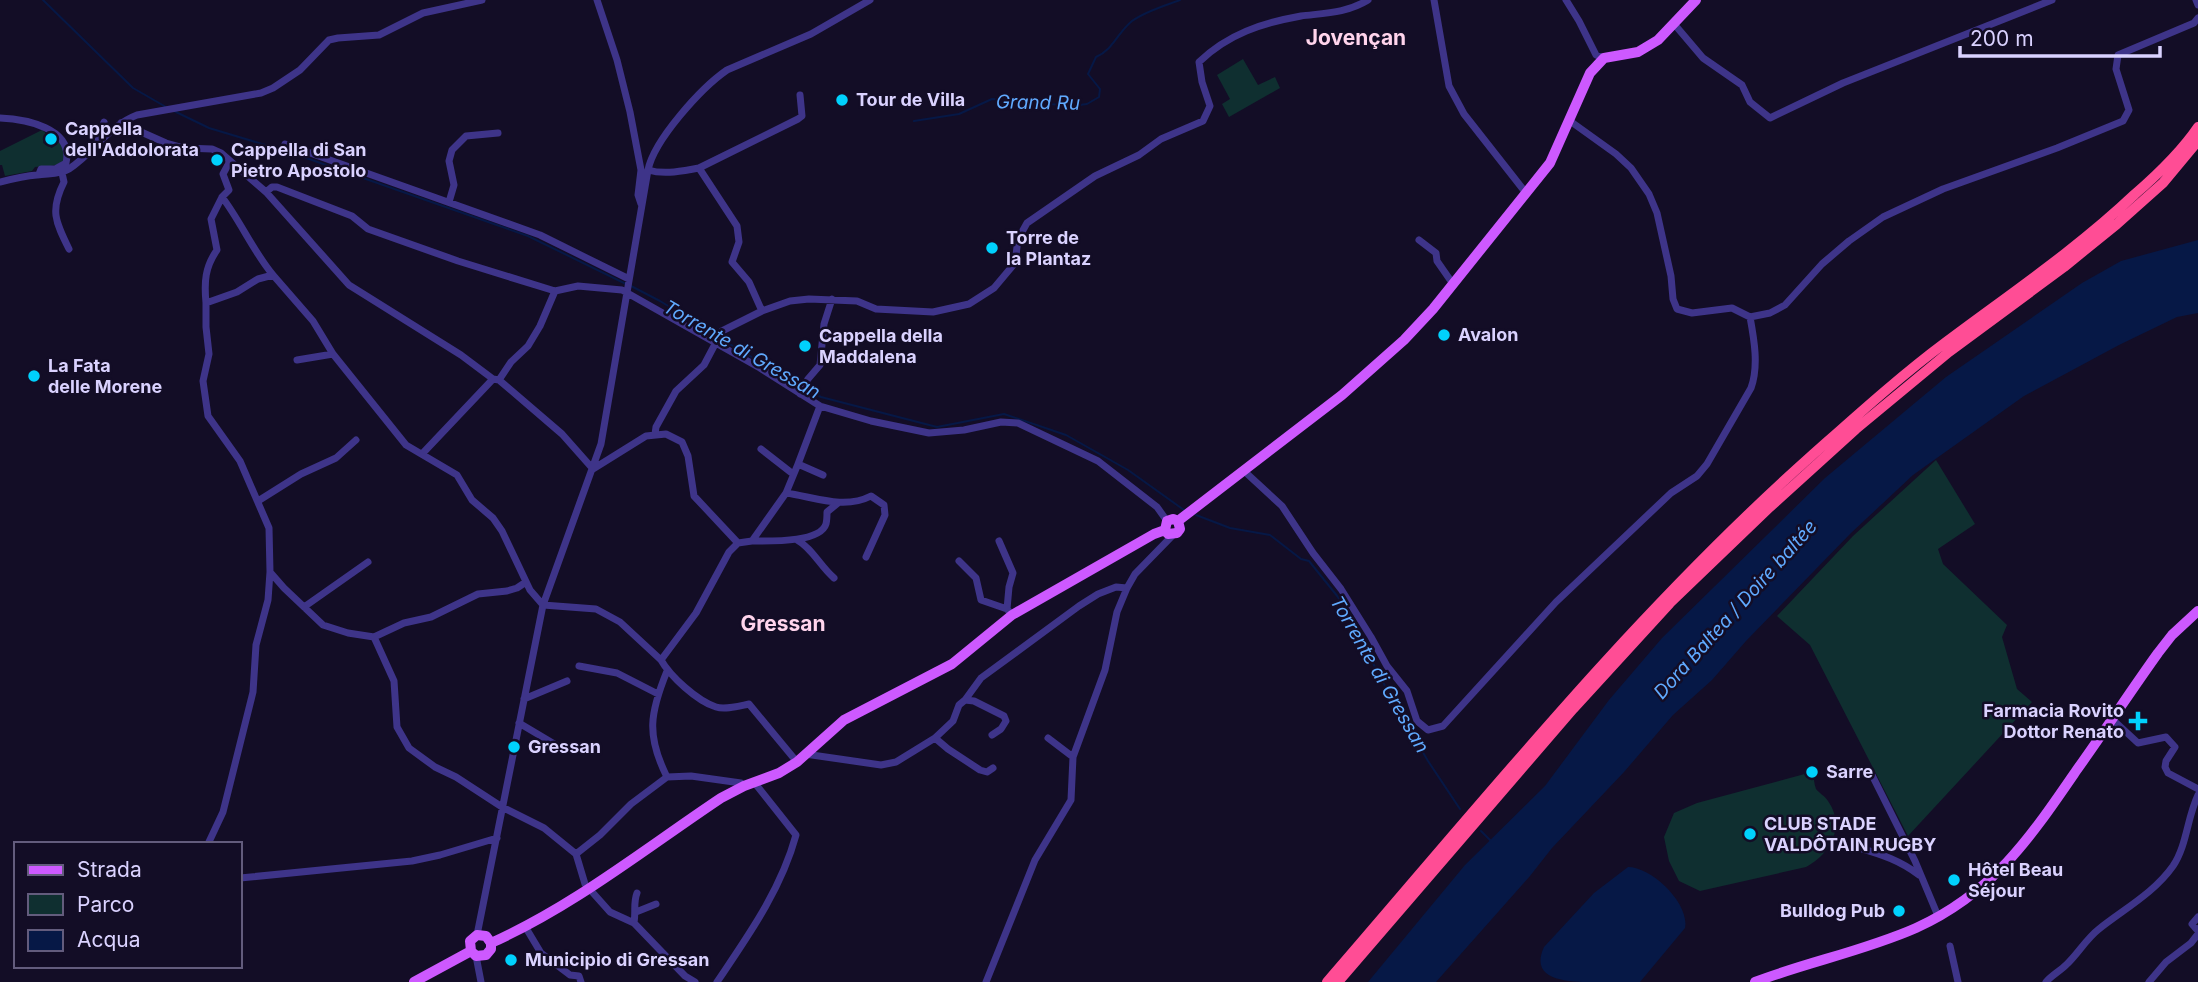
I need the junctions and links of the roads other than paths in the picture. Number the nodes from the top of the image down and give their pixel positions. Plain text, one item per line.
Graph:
1 (482, 0) edge
2 (597, 0) edge
3 (870, 0) edge
4 (1368, 0) edge
5 (1434, 0) edge
6 (1566, 0) edge
7 (1696, 0) edge
8 (2052, 0) edge
9 (2198, 18) edge
10 (1675, 25) junction
11 (1604, 58) junction
12 (800, 95) dead end
13 (0, 118) edge
14 (1570, 121) junction
15 (104, 122) dead end
16 (121, 123) junction
17 (2198, 127) edge
18 (498, 133) dead end
19 (98, 141) junction
20 (2198, 141) edge
21 (285, 144) dead end
22 (230, 161) junction
23 (699, 168) junction
24 (648, 170) junction
25 (62, 173) junction
26 (39, 174) junction
27 (0, 183) edge
28 (265, 192) junction
29 (1526, 193) junction
30 (222, 197) junction
31 (449, 202) junction
32 (642, 205) junction
33 (1419, 240) dead end
34 (69, 249) dead end
35 (273, 275) junction
36 (629, 279) junction
37 (1452, 284) junction
38 (555, 291) junction
39 (626, 293) junction
40 (832, 299) junction
41 (206, 303) junction
42 (762, 311) junction
43 (1749, 317) junction
44 (715, 342) junction
45 (333, 354) junction
46 (297, 360) dead end
47 (496, 379) junction
48 (800, 394) junction
49 (820, 406) junction
50 (655, 434) junction
51 (356, 440) dead end
52 (761, 449) dead end
53 (422, 454) junction
54 (798, 464) junction
55 (593, 469) junction
56 (1242, 470) junction
57 (793, 474) junction
58 (823, 475) dead end
59 (786, 493) junction
60 (258, 501) junction
61 (838, 503) junction
62 (1171, 527) junction
63 (796, 540) junction
64 (752, 541) junction
65 (999, 541) dead end
66 (738, 543) junction
67 (866, 557) dead end
68 (959, 561) dead end
69 (368, 562) dead end
70 (270, 572) junction
71 (834, 578) dead end
72 (526, 582) junction
73 (1126, 588) junction
74 (543, 605) junction
75 (304, 607) junction
76 (2198, 611) edge
77 (1009, 612) junction
78 (374, 637) junction
79 (661, 660) junction
80 (579, 666) dead end
81 (667, 671) junction
82 (567, 681) dead end
83 (658, 694) junction
84 (524, 699) junction
85 (965, 700) junction
86 (2112, 719) junction
87 (519, 723) junction
88 (992, 735) dead end
89 (936, 738) junction
90 (1048, 738) dead end
91 (561, 748) dead end
92 (1073, 757) junction
93 (801, 758) junction
94 (993, 768) dead end
95 (1871, 773) dead end
96 (667, 777) junction
97 (754, 782) junction
98 (744, 786) junction
99 (2198, 789) edge
100 (2198, 795) edge
101 (502, 807) junction
102 (497, 838) junction
103 (209, 842) edge
104 (1859, 848) dead end
105 (576, 854) junction
106 (1920, 876) junction
107 (242, 878) edge
108 (589, 888) junction
109 (636, 893) dead end
110 (656, 904) dead end
111 (636, 912) junction
112 (1938, 916) junction
113 (2198, 917) edge
114 (635, 923) junction
115 (526, 928) junction
116 (2198, 933) edge
117 (477, 935) junction
118 (491, 943) junction
119 (1950, 946) dead end
120 (474, 953) junction
121 (414, 982) edge
122 (481, 982) edge
123 (581, 982) edge
124 (695, 982) edge
125 (717, 982) edge
126 (986, 982) edge
127 (1327, 982) edge
128 (1338, 982) edge
129 (1755, 982) edge
130 (1958, 982) edge
131 (2046, 982) edge
132 (2149, 982) edge

1 - 16 street
2 - 32 street
3 - 24 street
4 - 40 street
5 - 29 street
6 - 11 street
7 - 10 main road
8 - 10 street
9 - 43 street
10 - 11 main road
11 - 14 main road
12 - 23 street
13 - 26 street
14 - 29 main road
14 - 43 street
15 - 19 street
16 - 19 street
16 - 22 street
17 - 127 highway
18 - 31 street
19 - 25 street
20 - 128 highway
21 - 31 street
22 - 28 street
22 - 30 street
23 - 24 street
23 - 42 street
24 - 32 street
25 - 26 street
25 - 34 street
26 - 27 street
28 - 38 street
28 - 47 street
29 - 37 main road
30 - 35 street
30 - 41 street
31 - 36 street
32 - 36 street
33 - 37 street
35 - 41 street
35 - 45 street
36 - 39 street
37 - 56 main road
38 - 39 street
38 - 47 street
39 - 44 street
39 - 55 street
40 - 42 street
40 - 48 street
41 - 60 street
42 - 44 street
43 - 56 street
44 - 48 street
44 - 50 street
45 - 46 street
45 - 53 street
47 - 53 street
47 - 55 street
48 - 49 street
49 - 54 street
49 - 62 street
50 - 55 street
50 - 66 street
51 - 60 street
52 - 57 street
53 - 72 street
54 - 57 street
54 - 58 street
55 - 74 street
56 - 62 main road
57 - 59 street
59 - 61 street
59 - 64 street
60 - 70 street
61 - 63 street
61 - 67 street
62 - 73 street
62 - 77 main road
63 - 64 street
63 - 71 street
64 - 66 street
65 - 77 street
66 - 79 street
68 - 77 street
69 - 75 street
70 - 75 street
70 - 103 street
72 - 74 street
72 - 78 street
73 - 85 street
73 - 92 street
74 - 79 street
74 - 84 street
75 - 78 street
76 - 86 main road
77 - 93 main road
78 - 101 street
79 - 81 street
80 - 83 street
81 - 83 street
81 - 93 street
82 - 84 street
83 - 96 street
84 - 87 street
85 - 88 street
85 - 89 street
86 - 99 street
86 - 112 main road
87 - 91 street
87 - 101 street
89 - 93 street
89 - 94 street
90 - 92 street
92 - 126 street
93 - 97 main road
95 - 106 street
96 - 98 street
96 - 105 street
97 - 98 main road
97 - 125 street
98 - 108 main road
100 - 131 street
101 - 102 street
101 - 105 street
102 - 107 street
102 - 117 street
104 - 106 street
105 - 108 street
106 - 112 street
108 - 114 street
108 - 115 main road
109 - 111 street
110 - 111 street
111 - 114 street
112 - 129 main road
113 - 116 street
114 - 124 street
115 - 118 main road
115 - 123 street
116 - 132 street
117 - 118 main road
117 - 120 main road
118 - 120 main road
119 - 130 street
120 - 121 main road
120 - 122 street

